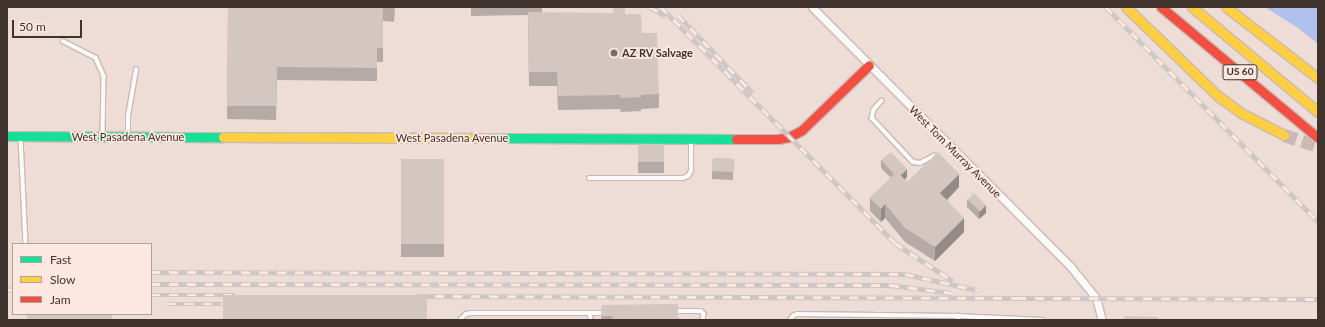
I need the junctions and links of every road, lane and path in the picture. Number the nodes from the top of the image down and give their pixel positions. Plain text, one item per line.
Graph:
1 (812, 7) edge
2 (1126, 7) edge
3 (1161, 7) edge
4 (1192, 7) edge
5 (1226, 7) edge
6 (64, 41) dead end
7 (869, 65) junction
8 (136, 70) dead end
9 (1318, 78) edge
10 (882, 101) dead end
11 (1318, 112) edge
12 (1284, 135) tunnel mouth
13 (7, 136) edge
14 (21, 136) junction
15 (103, 137) junction
16 (128, 137) junction
17 (1318, 138) edge
18 (690, 139) junction
19 (934, 156) edge
20 (589, 178) dead end
21 (26, 243) edge
22 (666, 311) edge
23 (613, 312) edge
24 (590, 313) junction
25 (958, 318) edge
26 (460, 320) edge
27 (590, 320) edge
28 (704, 320) edge
29 (790, 320) edge
30 (1043, 320) edge
31 (1102, 320) edge

1 - 7 street, West Tom Murray Avenue
2 - 12 main road
3 - 17 main road, US 60
4 - 11 main road, US 60
5 - 9 main road
6 - 15 lane
7 - 18 main road, West Pasadena Avenue
7 - 31 street, West Tom Murray Avenue
8 - 16 lane
10 - 19 lane
13 - 14 main road, West Pasadena Avenue
14 - 15 main road, West Pasadena Avenue
14 - 21 lane
15 - 16 main road, West Pasadena Avenue
16 - 18 main road, West Pasadena Avenue
18 - 20 lane
22 - 28 lane
23 - 24 lane
24 - 26 lane
24 - 27 lane
25 - 29 lane
25 - 30 lane

